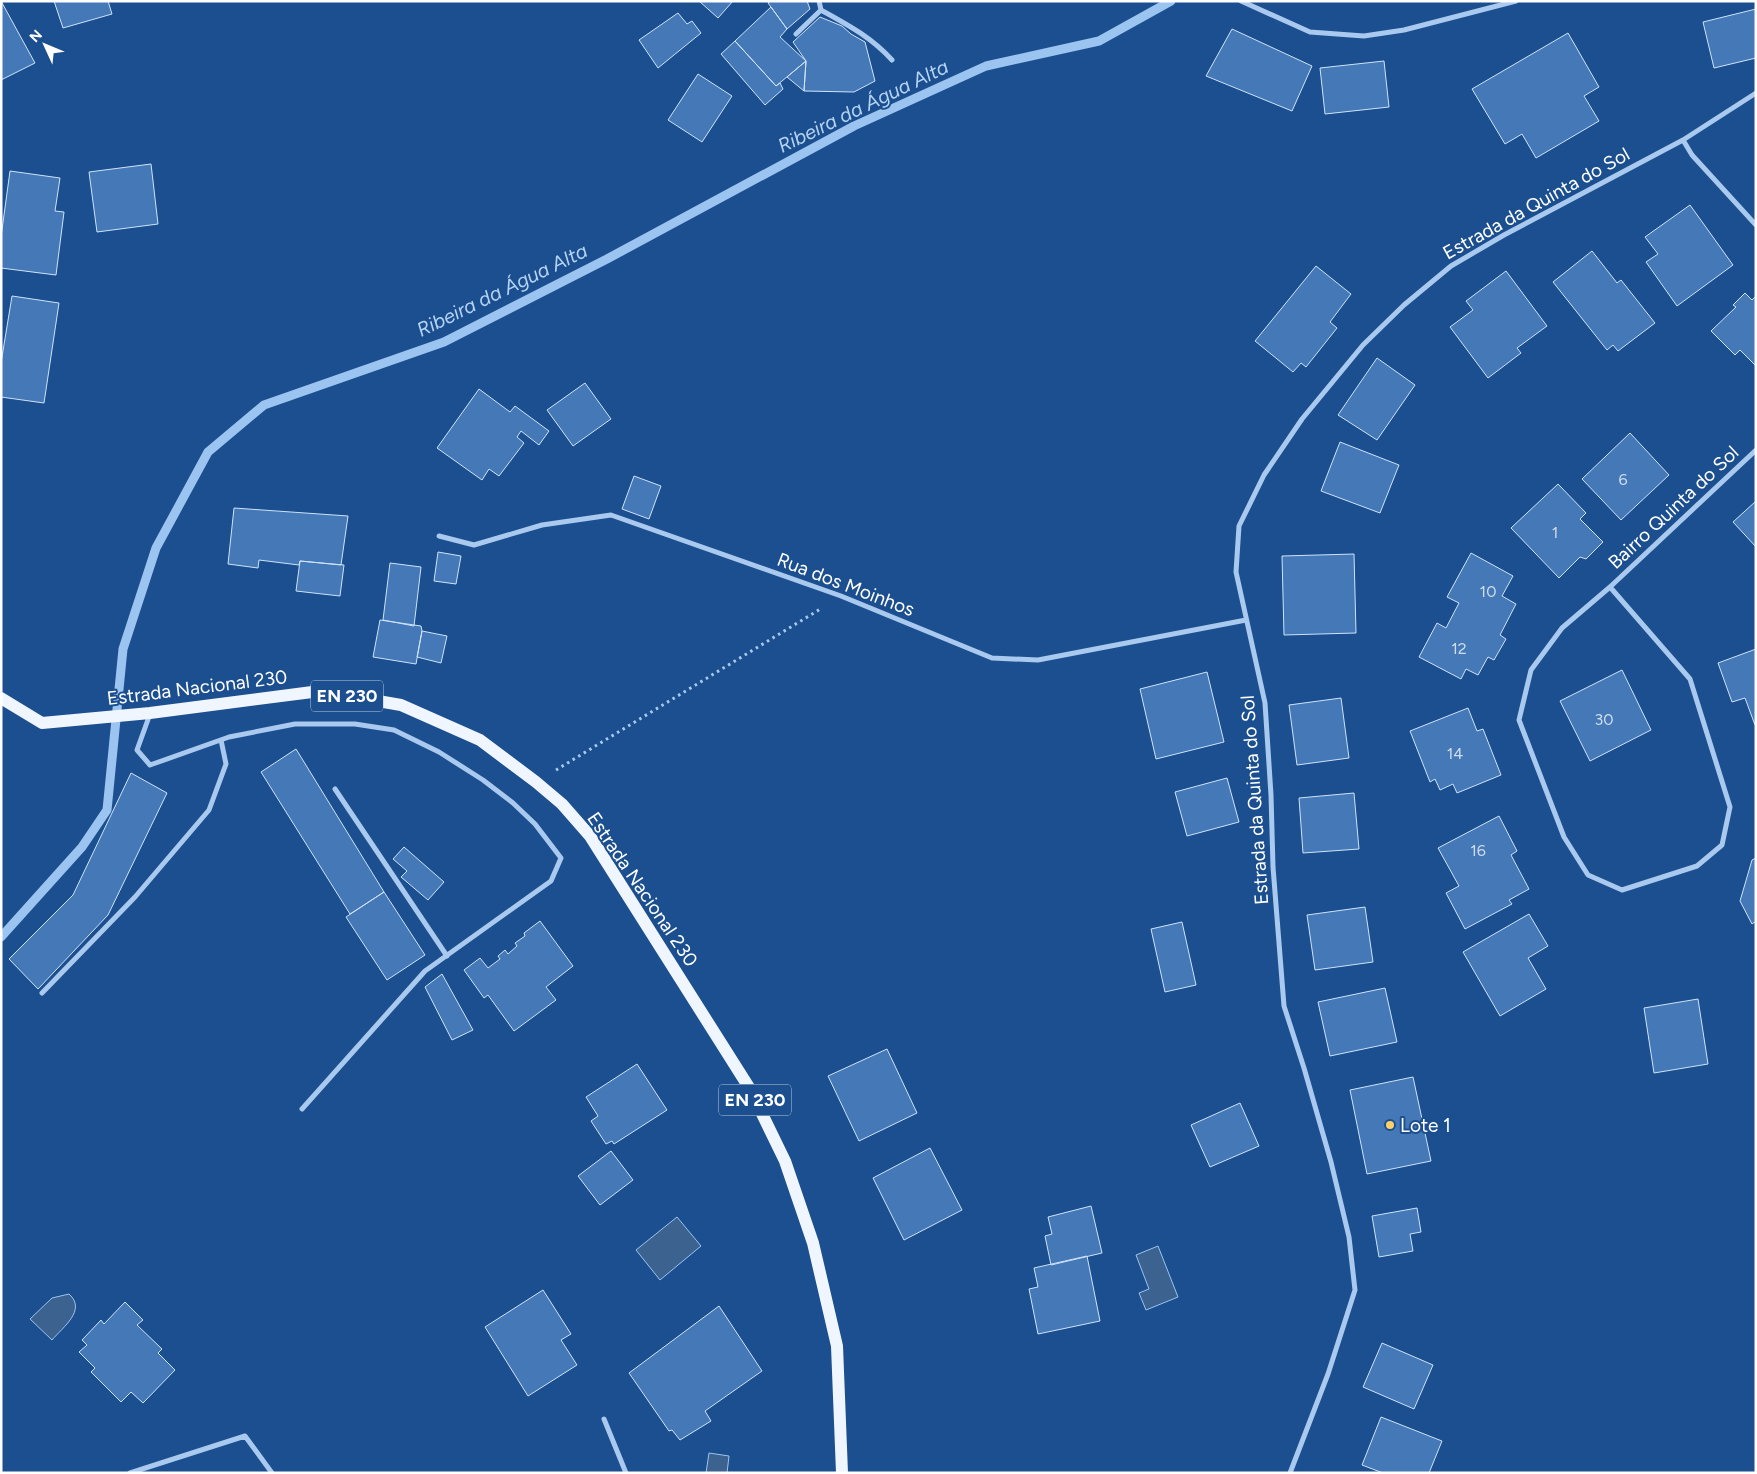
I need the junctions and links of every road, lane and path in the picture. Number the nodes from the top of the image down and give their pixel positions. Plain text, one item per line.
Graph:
1 (819, 1) edge
2 (1241, 1) edge
3 (1516, 1) edge
4 (821, 10) junction
5 (796, 34) dead end
6 (892, 60) dead end
7 (1756, 93) edge
8 (1683, 140) junction
9 (1756, 225) edge
10 (1756, 450) edge
11 (439, 536) dead end
12 (1610, 587) junction
13 (841, 596) junction
14 (1246, 620) junction
15 (1, 698) edge
16 (144, 714) junction
17 (220, 740) junction
18 (536, 782) junction
19 (335, 789) dead end
20 (447, 956) junction
21 (42, 993) dead end
22 (302, 1109) dead end
23 (604, 1418) dead end
24 (130, 1473) edge
25 (272, 1473) edge
26 (626, 1473) edge
27 (842, 1473) edge
28 (1290, 1473) edge

1 - 4 street
2 - 3 street
4 - 5 street
4 - 6 street
7 - 8 street, Estrada da Quinta do Sol
8 - 9 street
8 - 14 street, Estrada da Quinta do Sol
10 - 12 street, Bairro Quinta do Sol
11 - 13 street, Rua dos Moinhos
12 - 12 street, Bairro Quinta do Sol
13 - 14 street, Rua dos Moinhos
13 - 18 path
14 - 28 street, Estrada da Quinta do Sol
15 - 16 main road, Estrada Nacional 230 / EN 230
16 - 17 street
16 - 18 main road, Estrada Nacional 230 / EN 230
17 - 20 street
17 - 21 street
18 - 27 main road, Estrada Nacional 230 / EN 230
19 - 20 street
20 - 22 street
23 - 26 street
24 - 25 street

